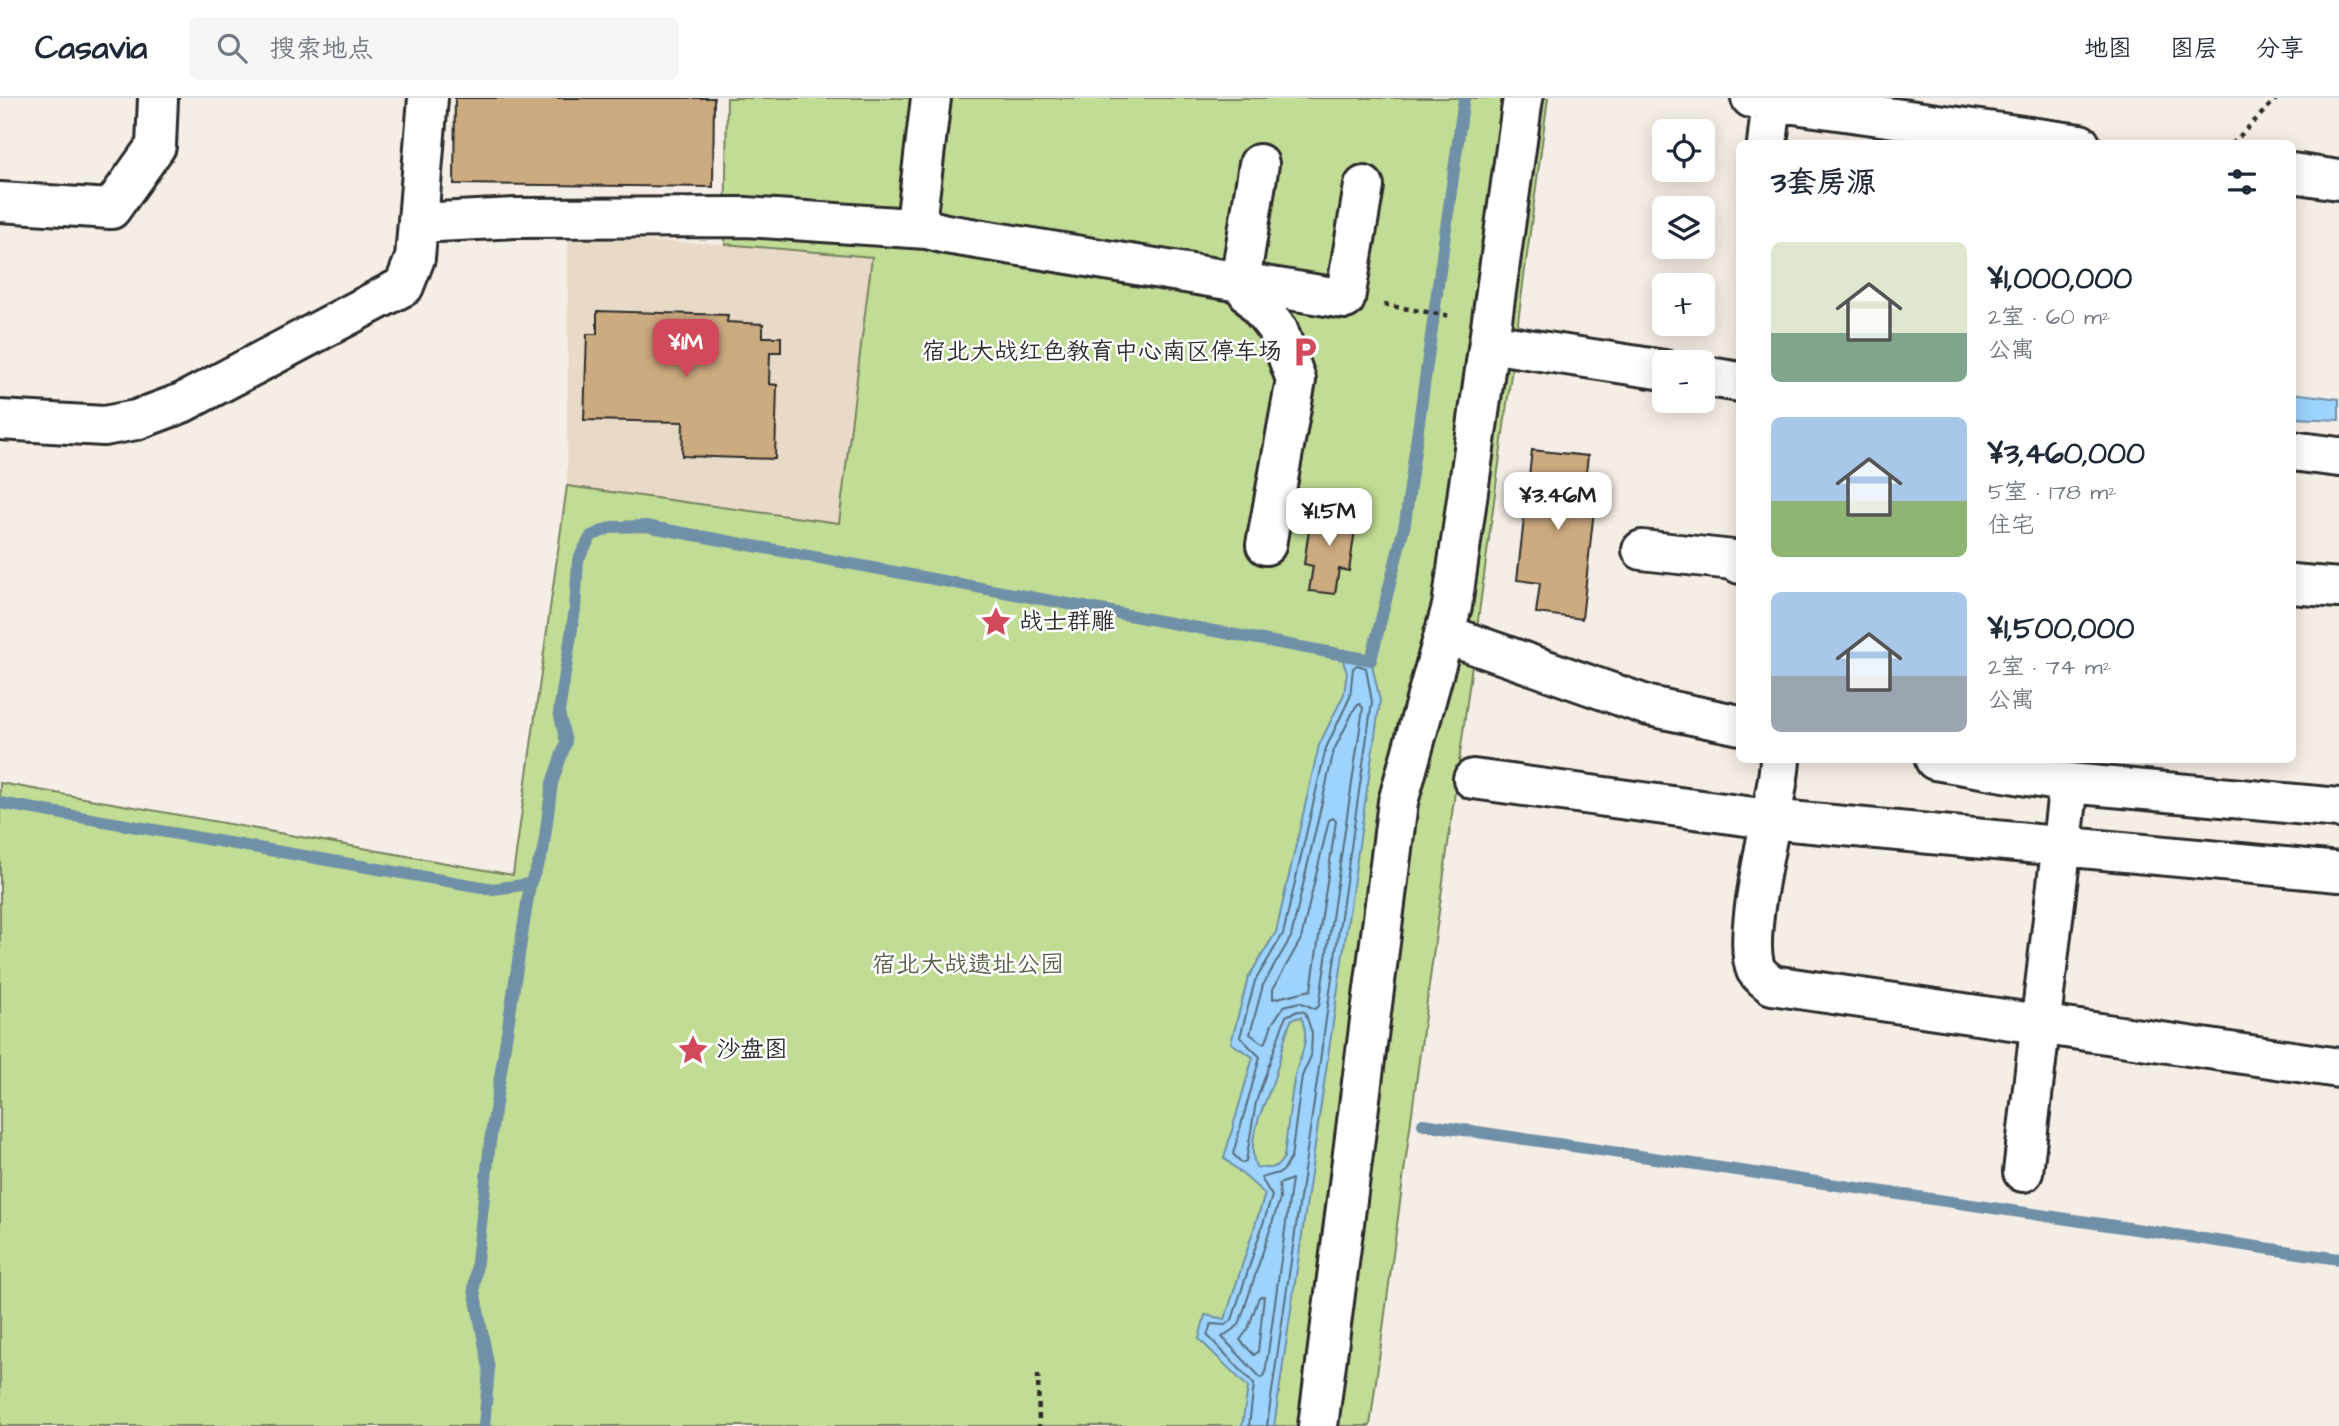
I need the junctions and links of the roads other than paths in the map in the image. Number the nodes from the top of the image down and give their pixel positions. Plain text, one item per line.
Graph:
1 (158, 98) edge
2 (428, 98) edge
3 (931, 98) edge
4 (1523, 98) edge
5 (1762, 99) edge
6 (1767, 140) edge
7 (2052, 140) edge
8 (1259, 164) dead end
9 (2296, 174) edge
10 (2339, 180) edge
11 (1364, 186) dead end
12 (0, 202) edge
13 (418, 223) junction
14 (927, 229) junction
15 (1240, 282) junction
16 (1489, 343) junction
17 (1652, 368) edge
18 (1715, 378) edge
19 (1736, 381) edge
20 (0, 420) edge
21 (2296, 452) edge
22 (2339, 457) edge
23 (1266, 545) dead end
24 (1642, 550) dead end
25 (1736, 562) edge
26 (2296, 584) edge
27 (2339, 588) edge
28 (1444, 634) junction
29 (1736, 724) edge
30 (1780, 763) edge
31 (1952, 763) edge
32 (2109, 773) edge
33 (1473, 779) dead end
34 (2069, 783) junction
35 (2339, 808) edge
36 (1769, 819) junction
37 (2062, 847) junction
38 (2339, 872) edge
39 (2041, 1025) junction
40 (2339, 1068) edge
41 (2023, 1172) dead end
42 (1318, 1426) edge

1 - 12 lane
2 - 13 lane
3 - 14 lane
4 - 16 lane
5 - 6 lane
5 - 7 lane
8 - 15 lane
9 - 10 lane
11 - 15 lane
13 - 14 lane
13 - 20 lane
14 - 15 lane
15 - 23 lane
16 - 17 lane
16 - 28 lane
18 - 19 lane
21 - 22 lane
24 - 25 lane
26 - 27 lane
28 - 29 lane
28 - 42 lane
30 - 36 lane
31 - 34 lane
32 - 34 lane
32 - 35 lane
33 - 36 lane
34 - 37 lane
36 - 37 lane
36 - 39 lane
37 - 38 lane
37 - 39 lane
39 - 40 lane
39 - 41 lane

